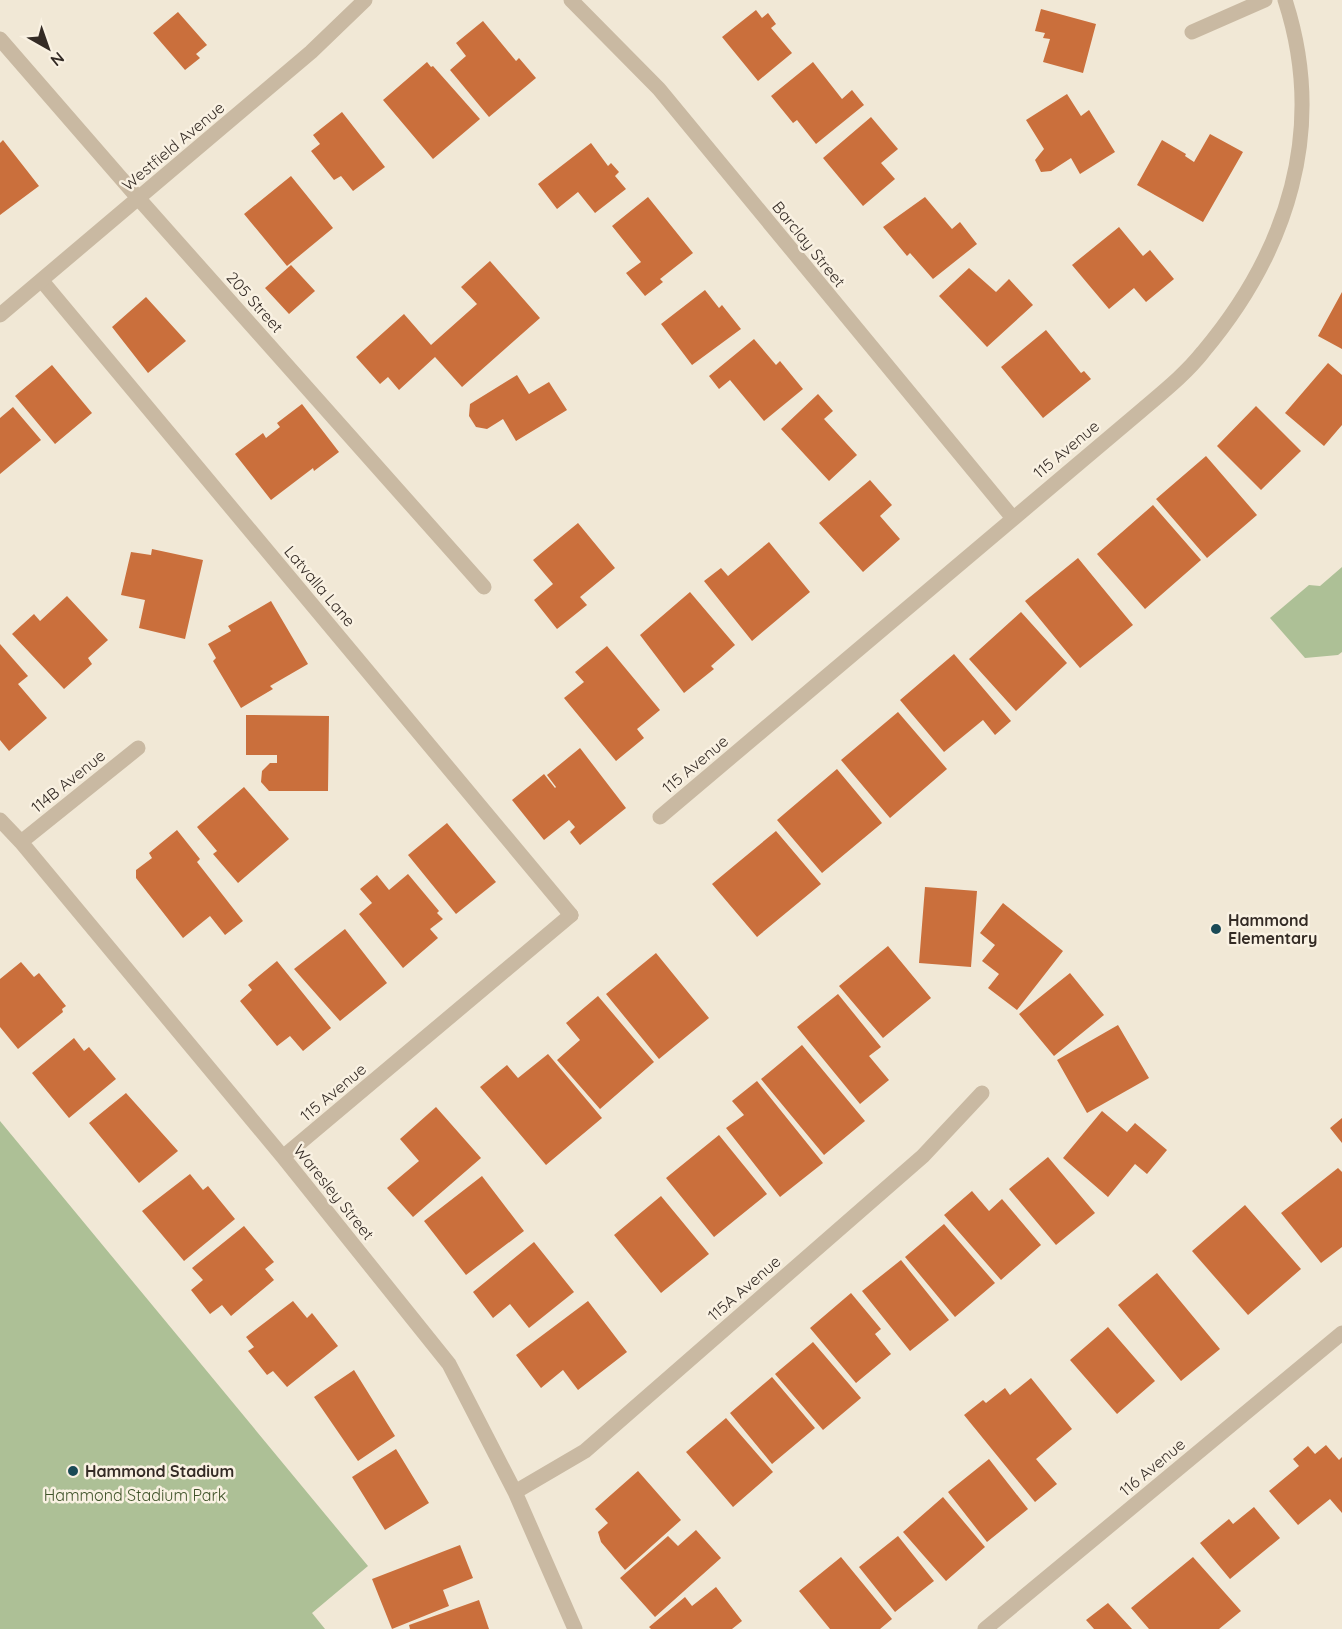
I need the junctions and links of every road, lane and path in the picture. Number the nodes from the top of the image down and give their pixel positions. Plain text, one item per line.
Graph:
1 (365, 0) edge
2 (571, 0) edge
3 (1265, 0) edge
4 (1285, 0) edge
5 (1192, 32) dead end
6 (0, 39) edge
7 (139, 199) junction
8 (42, 280) junction
9 (0, 315) edge
10 (1012, 518) junction
11 (484, 587) dead end
12 (138, 748) dead end
13 (660, 817) dead end
14 (0, 820) edge
15 (21, 842) junction
16 (571, 915) joint
17 (982, 1093) dead end
18 (283, 1157) junction
19 (1342, 1333) edge
20 (515, 1492) junction
21 (575, 1629) edge
22 (985, 1629) edge

1 - 7 street, Westfield Avenue
2 - 10 street, Barclay Street
3 - 5 street
4 - 10 street, 115 Avenue
6 - 7 street, 205 Street
7 - 8 street, Westfield Avenue
7 - 11 street, 205 Street
8 - 9 street, Westfield Avenue
8 - 16 street, Latvalla Lane
10 - 13 street, 115 Avenue
12 - 15 street, 114B Avenue
14 - 15 street, Waresley Street
15 - 18 street, Waresley Street
16 - 18 street, 115 Avenue
17 - 20 street, 115A Avenue
18 - 20 street, Waresley Street
19 - 22 street, 116 Avenue
20 - 21 street, Waresley Street

